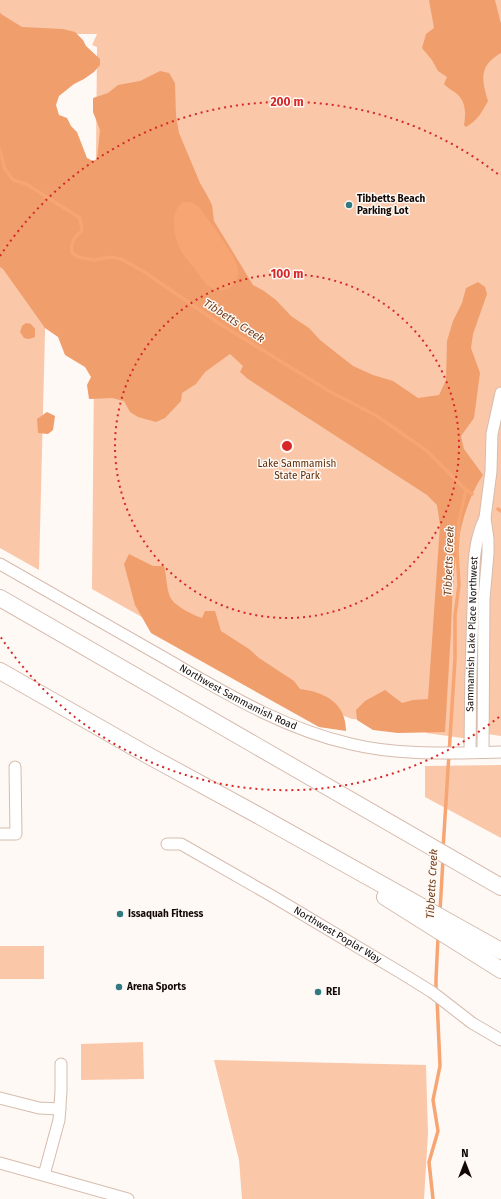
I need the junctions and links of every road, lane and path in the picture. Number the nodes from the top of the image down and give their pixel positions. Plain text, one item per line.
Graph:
1 (501, 394) edge
2 (485, 518) junction
3 (0, 564) edge
4 (0, 598) edge
5 (0, 671) edge
6 (470, 752) junction
7 (483, 752) junction
8 (501, 752) edge
9 (15, 767) dead end
10 (0, 834) edge
11 (167, 844) dead end
12 (450, 858) junction
13 (501, 882) edge
14 (501, 887) edge
15 (447, 929) junction
16 (501, 951) edge
17 (501, 970) edge
18 (501, 1040) edge
19 (61, 1064) dead end
20 (0, 1098) edge
21 (60, 1109) junction
22 (0, 1163) edge
23 (44, 1175) junction
24 (128, 1199) edge

1 - 2 street, Sammamish Lake Place Northwest
2 - 6 street, Sammamish Lake Place Northwest
2 - 7 street, Sammamish Lake Place Northwest
3 - 6 street, Northwest Sammamish Road
4 - 12 highway
5 - 15 highway
6 - 7 street, Northwest Sammamish Road
7 - 8 street, Northwest Sammamish Road
9 - 10 street
11 - 18 street, Northwest Poplar Way
12 - 13 highway
12 - 14 highway
15 - 16 highway
15 - 17 highway
19 - 21 street
20 - 21 street
21 - 23 street
22 - 23 street
23 - 24 street

